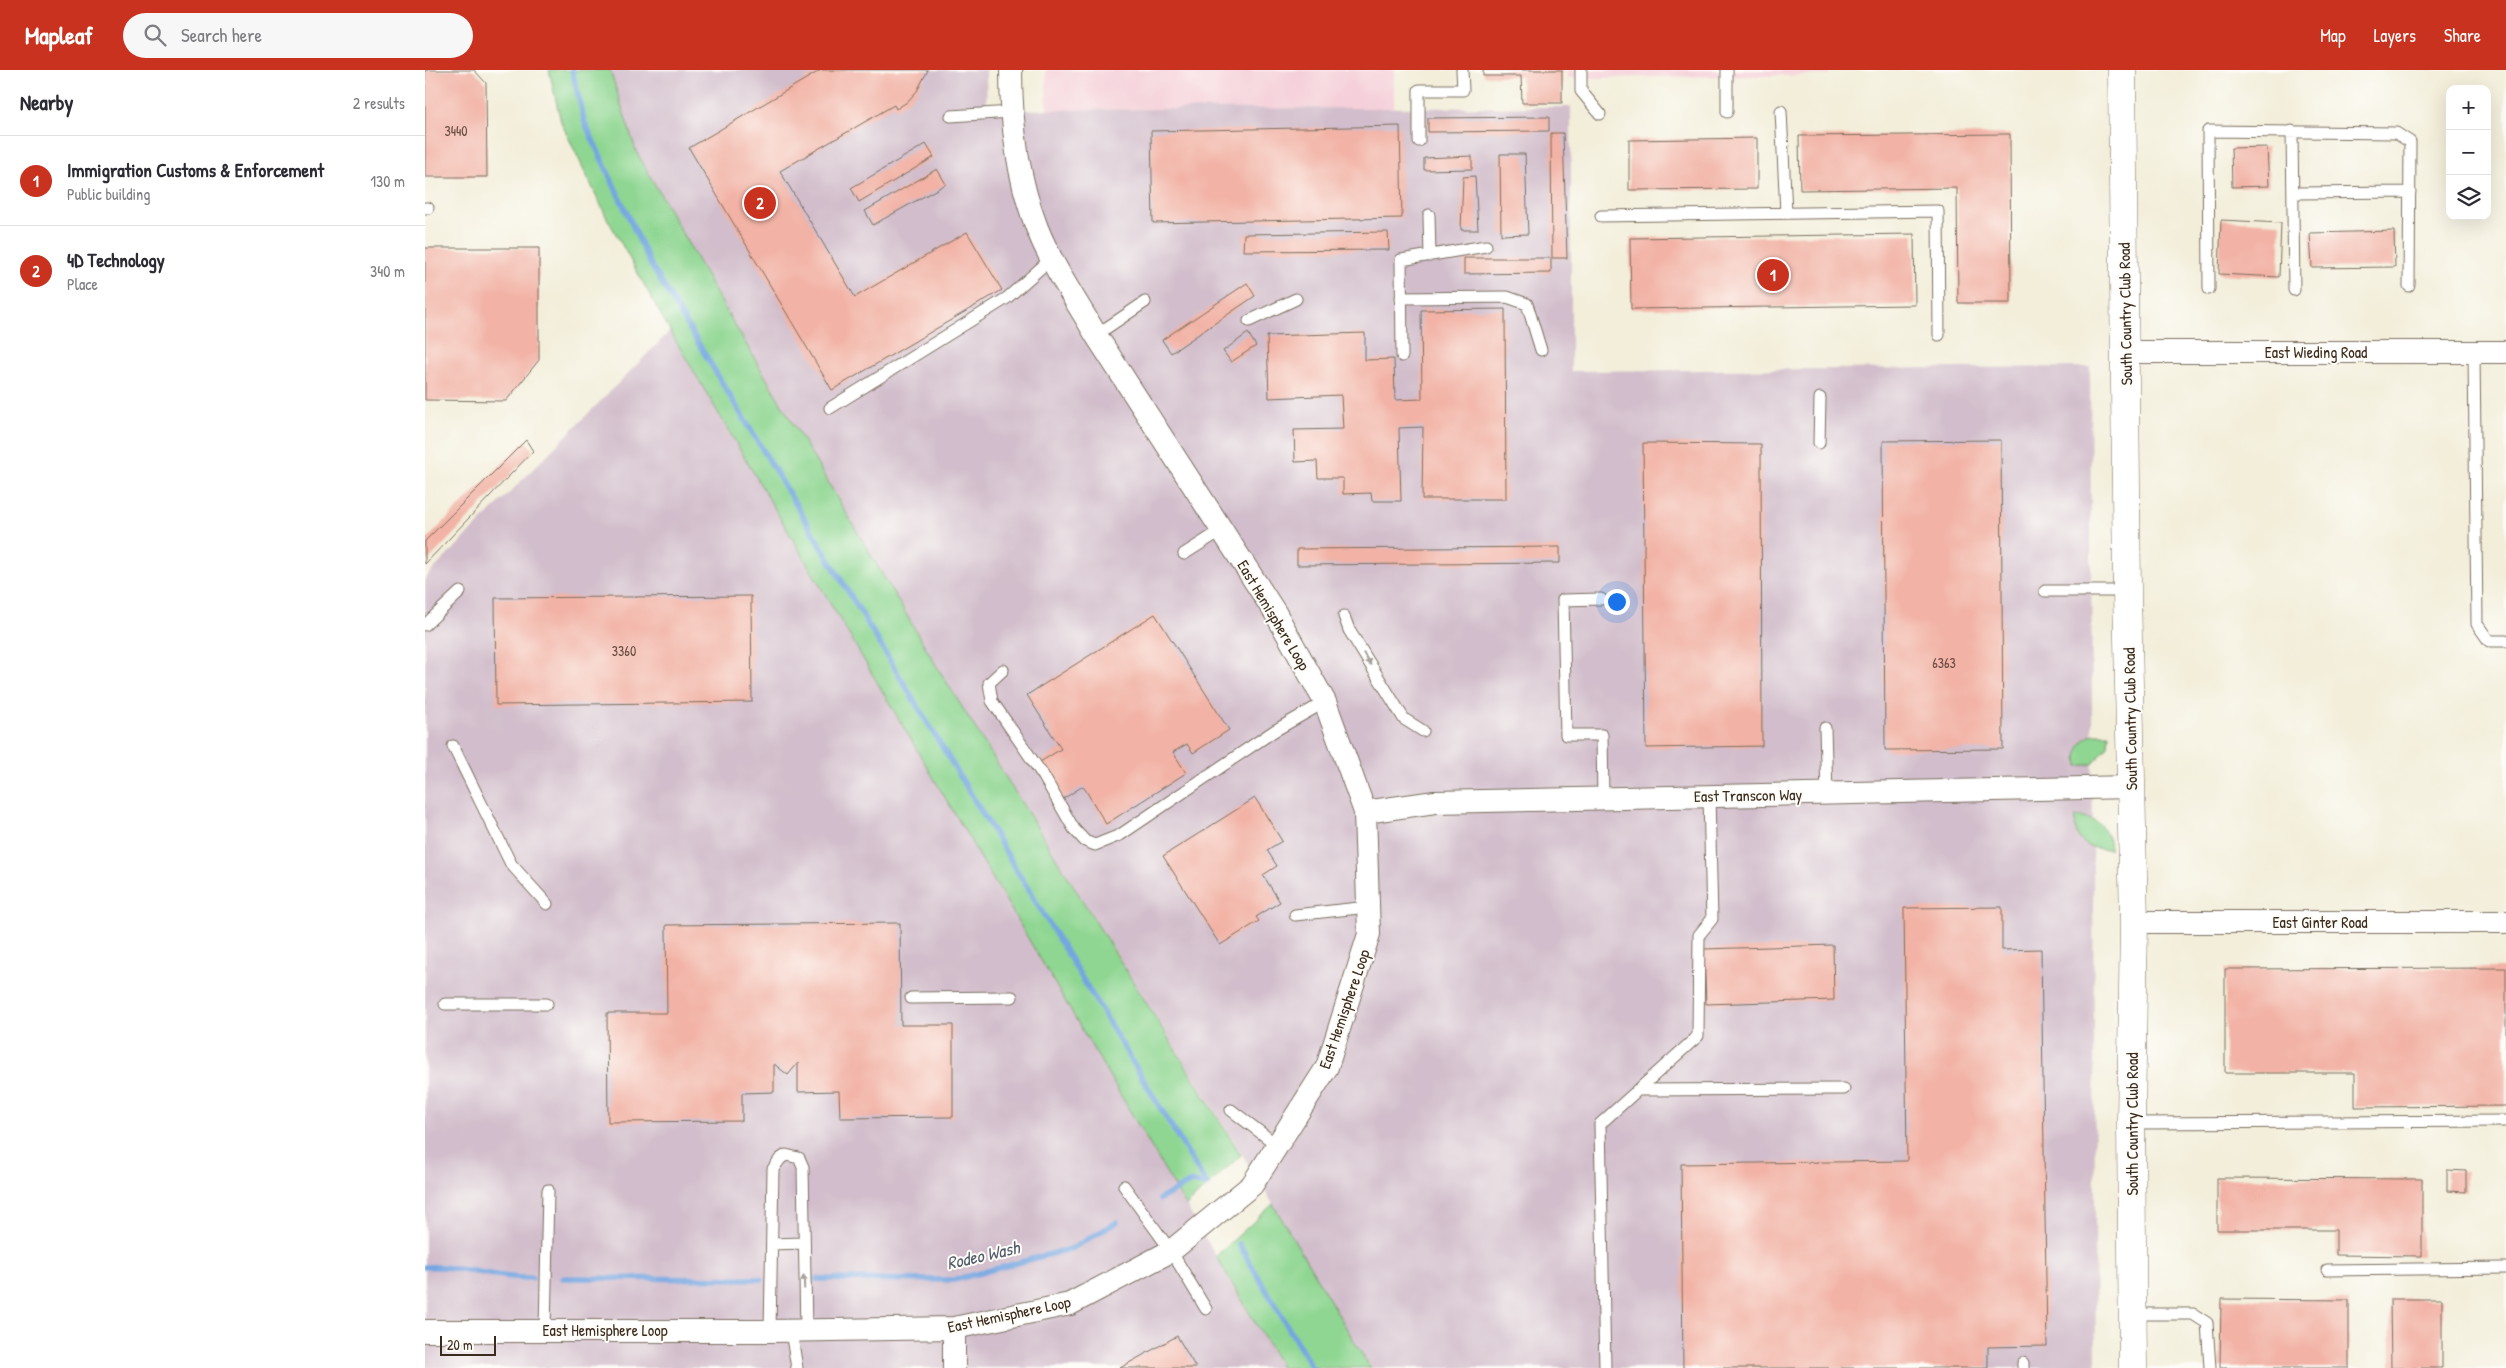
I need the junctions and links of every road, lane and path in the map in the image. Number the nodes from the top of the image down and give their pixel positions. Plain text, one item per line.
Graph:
1 (1011, 70) edge
2 (1462, 70) edge
3 (1581, 70) edge
4 (1727, 70) edge
5 (2123, 70) edge
6 (1011, 112) junction
7 (1727, 112) dead end
8 (1781, 112) dead end
9 (1600, 114) dead end
10 (951, 116) dead end
11 (2293, 132) junction
12 (1419, 140) dead end
13 (2410, 192) junction
14 (2293, 193) junction
15 (1786, 213) junction
16 (1429, 216) dead end
17 (1601, 216) dead end
18 (1486, 246) dead end
19 (1430, 256) junction
20 (1053, 258) junction
21 (2409, 286) dead end
22 (2209, 289) dead end
23 (2294, 290) dead end
24 (1401, 298) junction
25 (1296, 299) dead end
26 (1145, 302) dead end
27 (1249, 321) dead end
28 (1096, 335) junction
29 (1939, 335) dead end
30 (1541, 350) dead end
31 (2125, 352) junction
32 (2474, 352) junction
33 (2506, 352) edge
34 (1401, 356) dead end
35 (1820, 398) dead end
36 (830, 408) dead end
37 (1819, 443) dead end
38 (1222, 530) junction
39 (1184, 554) dead end
40 (2045, 591) dead end
41 (2127, 591) junction
42 (460, 592) dead end
43 (1601, 599) dead end
44 (1344, 616) dead end
45 (425, 625) edge
46 (2506, 641) edge
47 (1003, 670) dead end
48 (1325, 702) junction
49 (1825, 728) dead end
50 (1423, 731) dead end
51 (453, 746) dead end
52 (2131, 787) junction
53 (1827, 794) junction
54 (1709, 796) junction
55 (1603, 798) junction
56 (1365, 812) junction
57 (547, 904) dead end
58 (1368, 907) junction
59 (1295, 915) dead end
60 (2134, 922) junction
61 (2506, 922) edge
62 (1012, 997) dead end
63 (911, 998) dead end
64 (445, 1004) dead end
65 (547, 1004) dead end
66 (1844, 1089) dead end
67 (1637, 1090) junction
68 (1231, 1110) dead end
69 (2506, 1121) edge
70 (2131, 1123) junction
71 (1277, 1145) junction
72 (1124, 1186) dead end
73 (548, 1190) dead end
74 (803, 1243) junction
75 (772, 1244) junction
76 (1171, 1251) junction
77 (2506, 1268) edge
78 (2327, 1270) dead end
79 (1206, 1310) dead end
80 (2133, 1314) junction
81 (954, 1328) junction
82 (545, 1330) junction
83 (425, 1331) edge
84 (789, 1331) junction
85 (797, 1368) edge
86 (954, 1368) edge
87 (1605, 1368) edge
88 (2133, 1368) edge
89 (2209, 1368) edge

1 - 6 street, East Hemisphere Loop
2 - 12 lane
3 - 9 lane
4 - 7 lane
5 - 31 street, South Country Club Road
6 - 10 lane
6 - 20 street, East Hemisphere Loop
8 - 15 lane
11 - 13 lane
11 - 14 lane
11 - 22 lane
13 - 14 lane
13 - 21 lane
14 - 23 lane
15 - 17 lane
15 - 29 lane
16 - 19 lane
18 - 19 lane
19 - 24 lane
20 - 28 street, East Hemisphere Loop
20 - 36 lane
24 - 30 lane
24 - 34 lane
25 - 27 lane
26 - 28 lane
28 - 38 street, East Hemisphere Loop
31 - 32 street, East Wieding Road
31 - 41 street, South Country Club Road
32 - 33 street, East Wieding Road
32 - 46 lane
35 - 37 lane
38 - 39 lane
38 - 48 street, East Hemisphere Loop
40 - 41 lane
41 - 52 street, South Country Club Road
42 - 45 lane
43 - 55 lane
44 -> 50 lane
47 - 48 lane
48 - 56 street, East Hemisphere Loop
49 - 53 lane
51 - 57 lane
52 - 53 street, East Transcon Way
52 - 60 street, South Country Club Road
53 - 54 street, East Transcon Way
54 - 55 street, East Transcon Way
54 - 67 lane
55 - 56 street, East Transcon Way
56 - 58 street, East Hemisphere Loop
58 - 59 lane
58 - 71 street, East Hemisphere Loop
60 - 61 street, East Ginter Road
60 - 70 street, South Country Club Road
62 - 63 lane
64 - 65 lane
66 - 67 lane
67 - 87 lane
68 - 71 lane
69 - 70 lane
70 - 80 street, South Country Club Road
71 - 76 street, East Hemisphere Loop
72 - 76 lane
73 - 82 lane
74 - 75 lane
74 - 75 lane
84 -> 74 lane
75 - 84 lane
76 - 79 lane
76 - 81 street, East Hemisphere Loop
77 - 78 lane
80 - 88 street, South Country Club Road
80 - 89 lane
81 - 84 street, East Hemisphere Loop
81 - 86 street
82 - 83 street, East Hemisphere Loop
82 - 84 street, East Hemisphere Loop
84 - 85 lane

